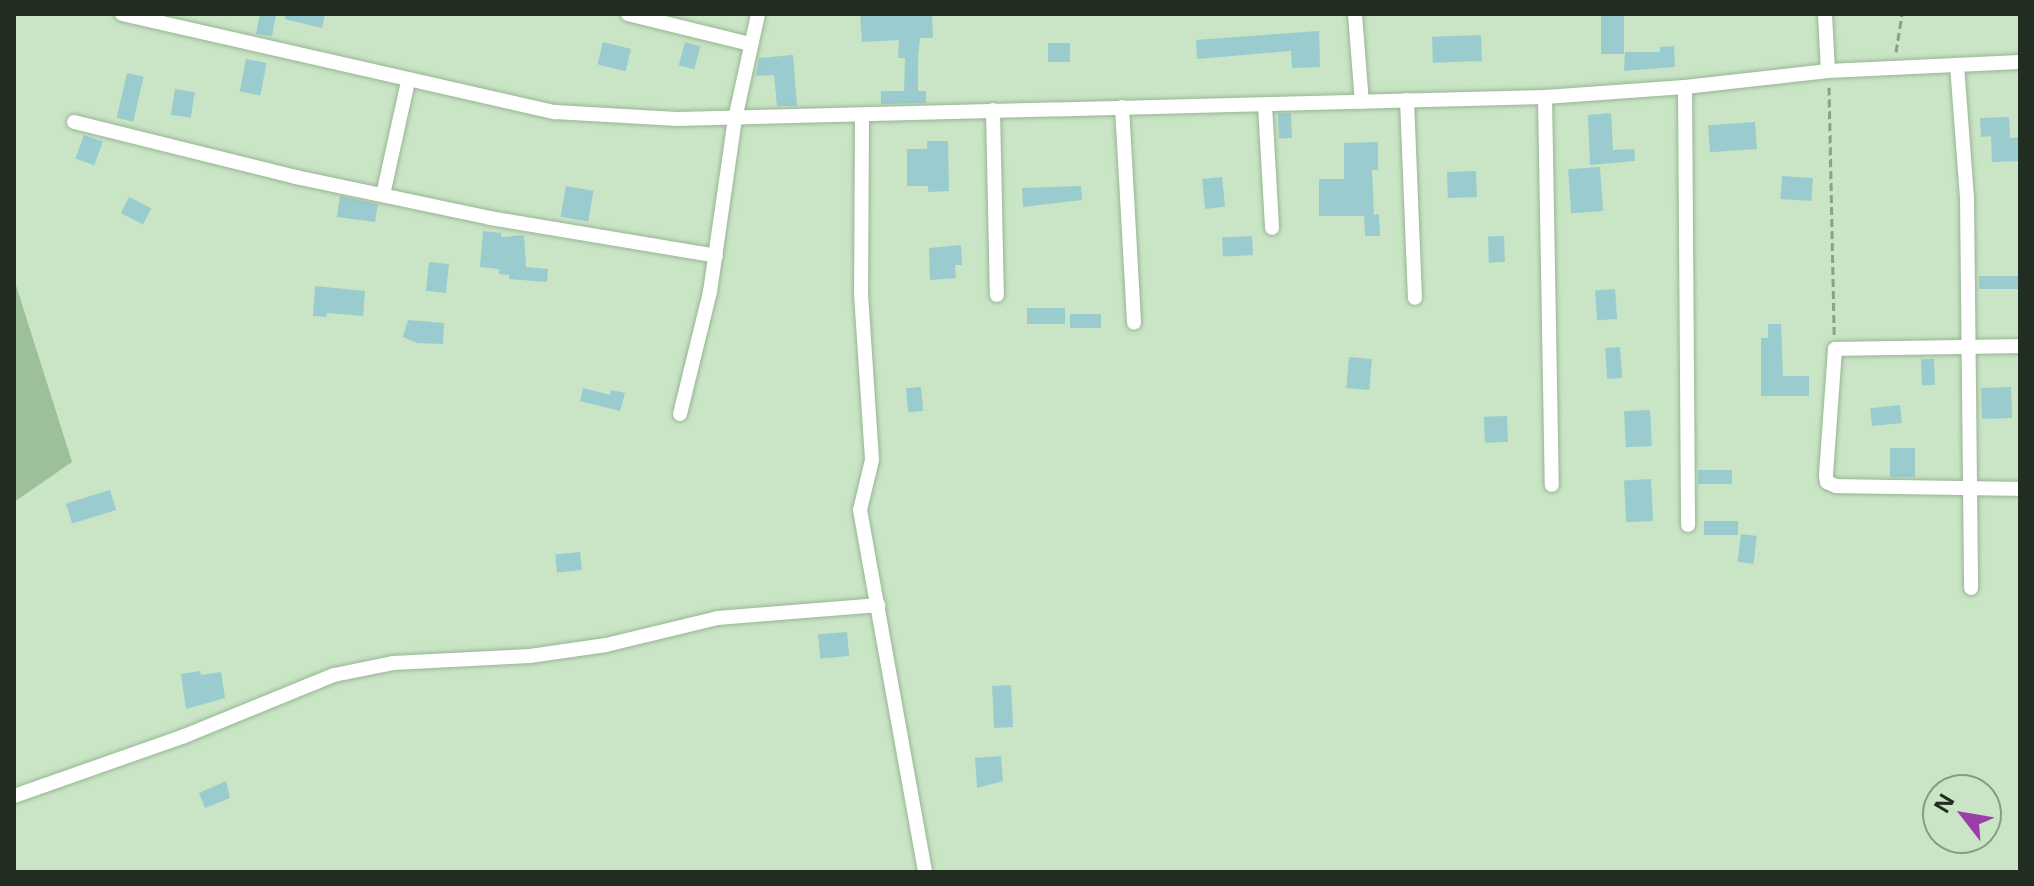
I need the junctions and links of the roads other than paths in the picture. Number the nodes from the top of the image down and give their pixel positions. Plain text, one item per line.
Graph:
1 (122, 14) edge
2 (628, 14) edge
3 (758, 14) edge
4 (1355, 14) edge
5 (1825, 14) edge
6 (750, 44) junction
7 (2020, 62) edge
8 (1957, 65) junction
9 (1828, 71) junction
10 (408, 81) junction
11 (1685, 87) junction
12 (1545, 97) junction
13 (1407, 100) junction
14 (1362, 102) junction
15 (1265, 105) junction
16 (1122, 107) junction
17 (993, 110) junction
18 (862, 115) junction
19 (735, 119) junction
20 (74, 122) dead end
21 (383, 195) junction
22 (1272, 228) dead end
23 (716, 256) junction
24 (997, 295) dead end
25 (1415, 298) dead end
26 (1134, 323) dead end
27 (2020, 346) edge
28 (1970, 349) junction
29 (680, 414) dead end
30 (1552, 485) dead end
31 (2020, 489) edge
32 (1970, 491) junction
33 (1688, 525) dead end
34 (1971, 588) dead end
35 (878, 605) junction
36 (14, 796) edge
37 (925, 872) edge

1 - 10 street
2 - 6 street
3 - 6 street
4 - 14 street
5 - 9 street
6 - 19 street
7 - 8 street
8 - 9 street
8 - 28 street
9 - 11 street
10 - 19 street
10 - 21 street
11 - 12 street
11 - 33 street
12 - 13 street
12 - 30 street
13 - 14 street
13 - 25 street
14 - 15 street
15 - 16 street
15 - 22 street
16 - 17 street
16 - 26 street
17 - 18 street
17 - 24 street
18 - 19 street
18 - 35 street
19 - 23 street
20 - 21 street
21 - 23 street
23 - 29 street
27 - 28 street
28 - 32 street
28 - 32 street
31 - 32 street
32 - 34 street
35 - 36 street
35 - 37 street

